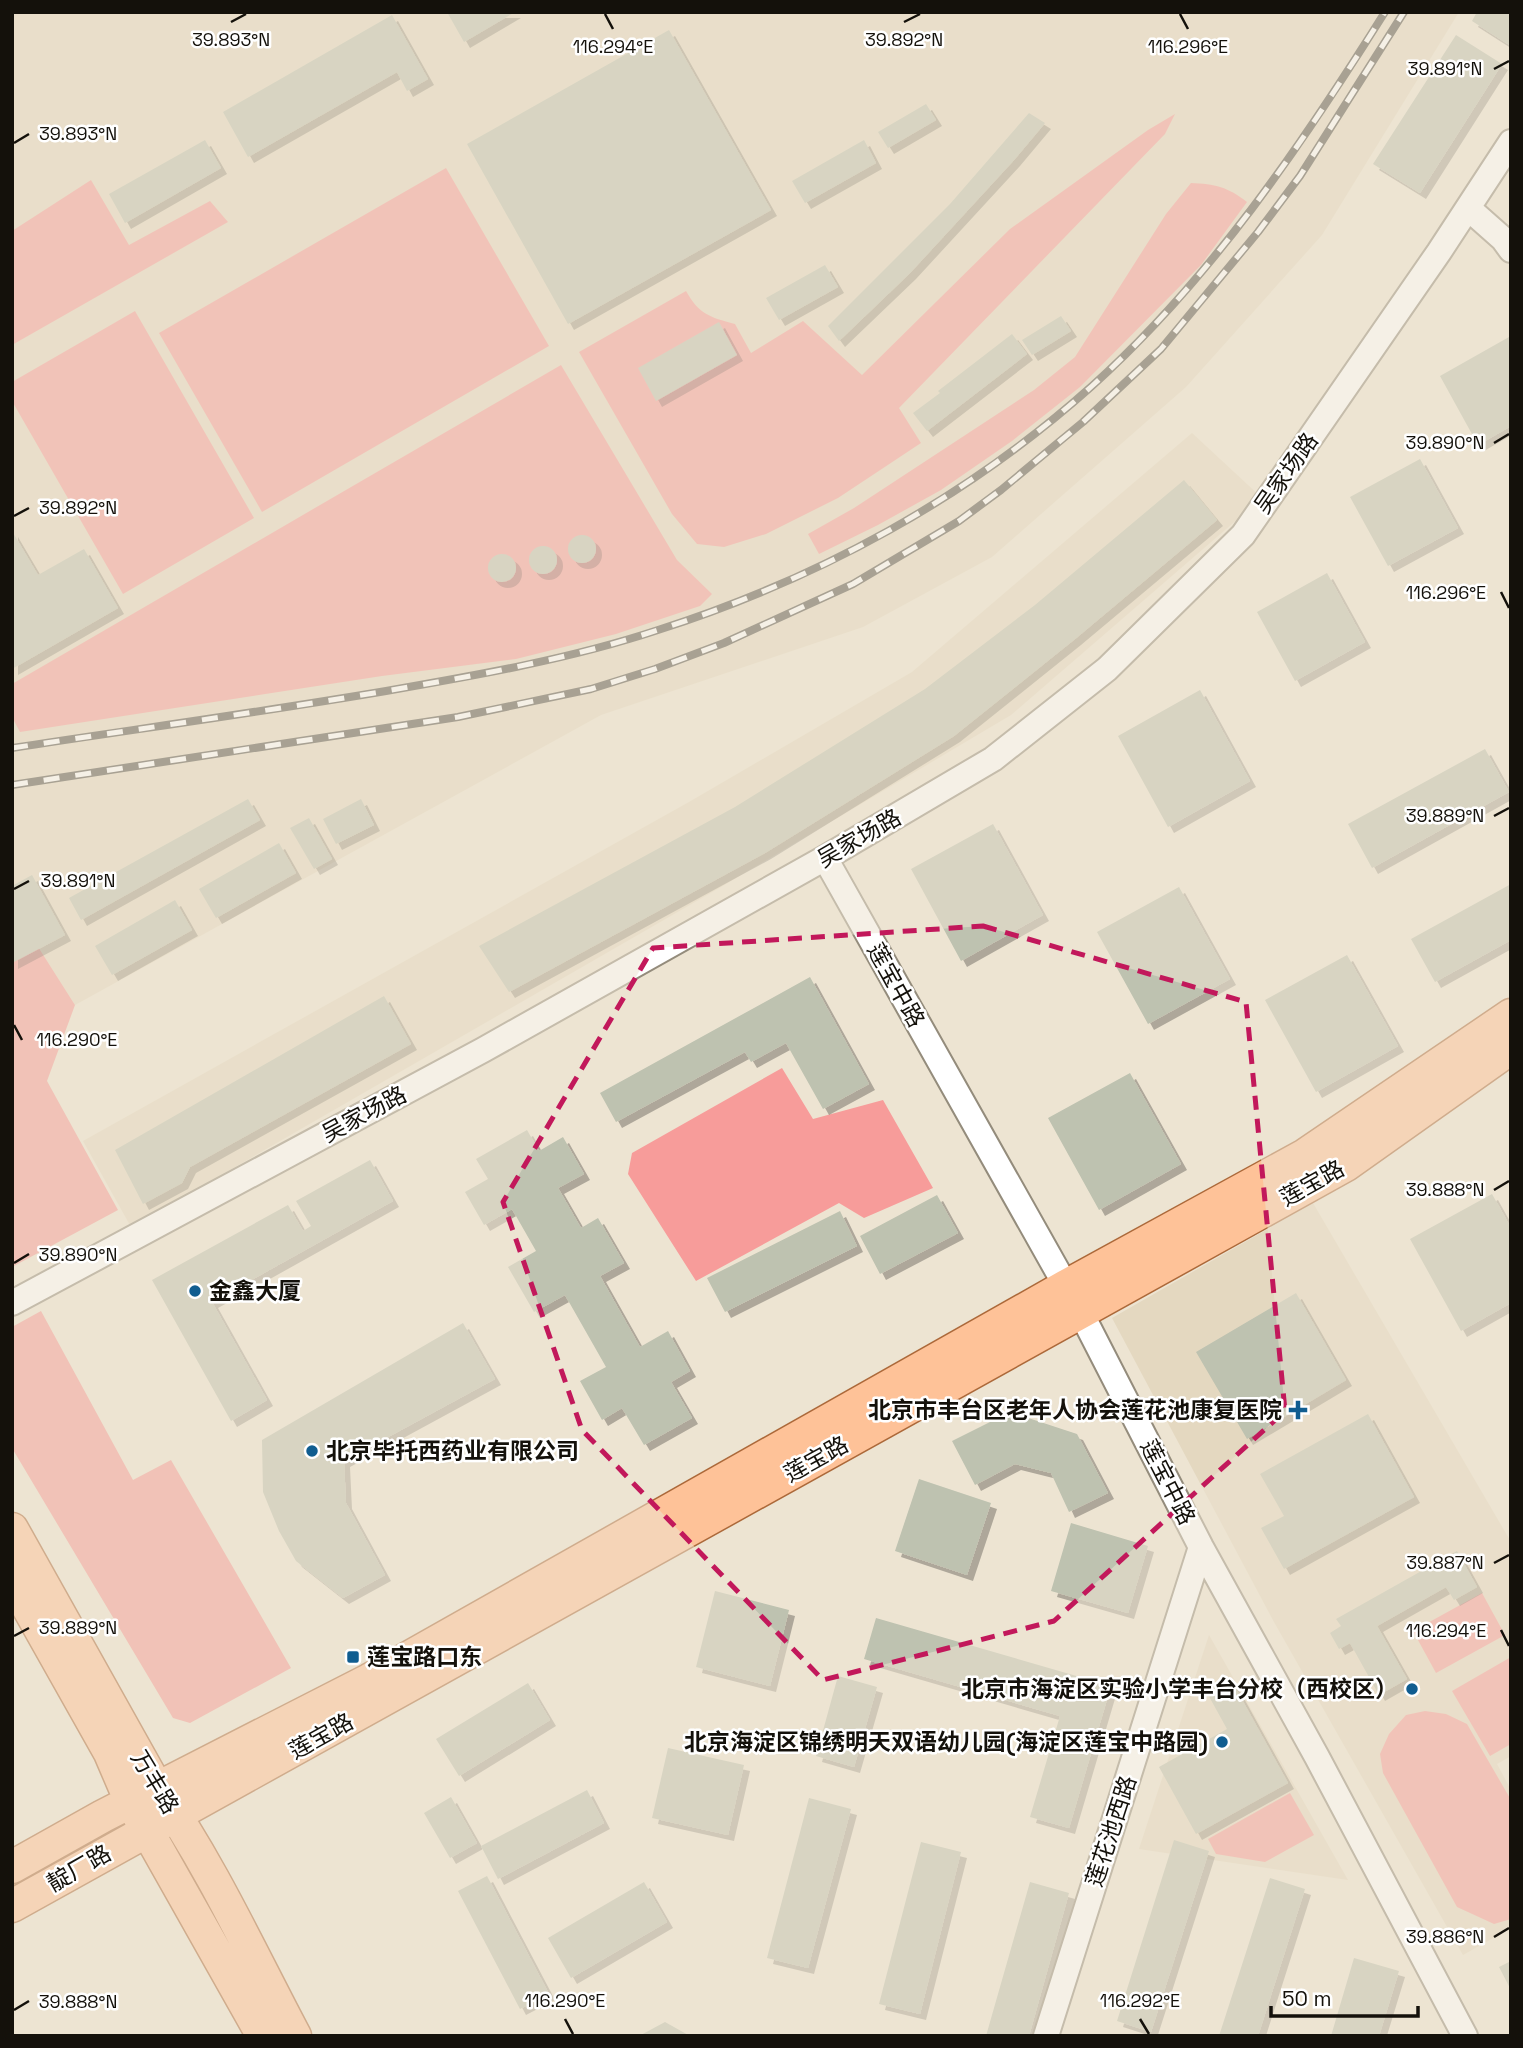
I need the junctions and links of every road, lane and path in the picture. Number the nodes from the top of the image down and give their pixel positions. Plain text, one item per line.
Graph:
1 (1511, 142) edge
2 (1468, 208) junction
3 (1511, 250) edge
4 (825, 858) junction
5 (1511, 1015) edge
6 (1511, 1048) edge
7 (1073, 1299) junction
8 (12, 1303) edge
9 (12, 1529) edge
10 (1201, 1547) junction
11 (12, 1579) edge
12 (144, 1795) junction
13 (176, 1815) junction
14 (146, 1830) junction
15 (12, 1867) edge
16 (12, 1906) edge
17 (262, 2036) edge
18 (295, 2036) edge
19 (1046, 2036) edge
20 (1465, 2036) edge

1 - 2 street, 吴家场路
2 - 3 street
2 - 4 street, 吴家场路
4 - 7 street, 莲宝中路
4 - 8 street, 吴家场路
5 - 7 main road, 莲宝路
6 - 7 main road, 莲宝路
7 - 10 street, 莲宝中路
7 - 12 main road, 莲宝路
7 - 13 main road, 莲宝路
9 - 12 main road, 万丰路
10 - 19 street, 莲花池西路
10 - 20 street, 莲宝中路
11 - 12 main road, 万丰路
12 - 13 main road, 万丰路
12 - 14 main road, 万丰路
12 - 15 main road, 莲宝路
13 - 14 main road, 莲宝路
13 - 18 main road, 万丰路
14 - 16 main road, 靛厂路
14 - 17 main road, 万丰路

